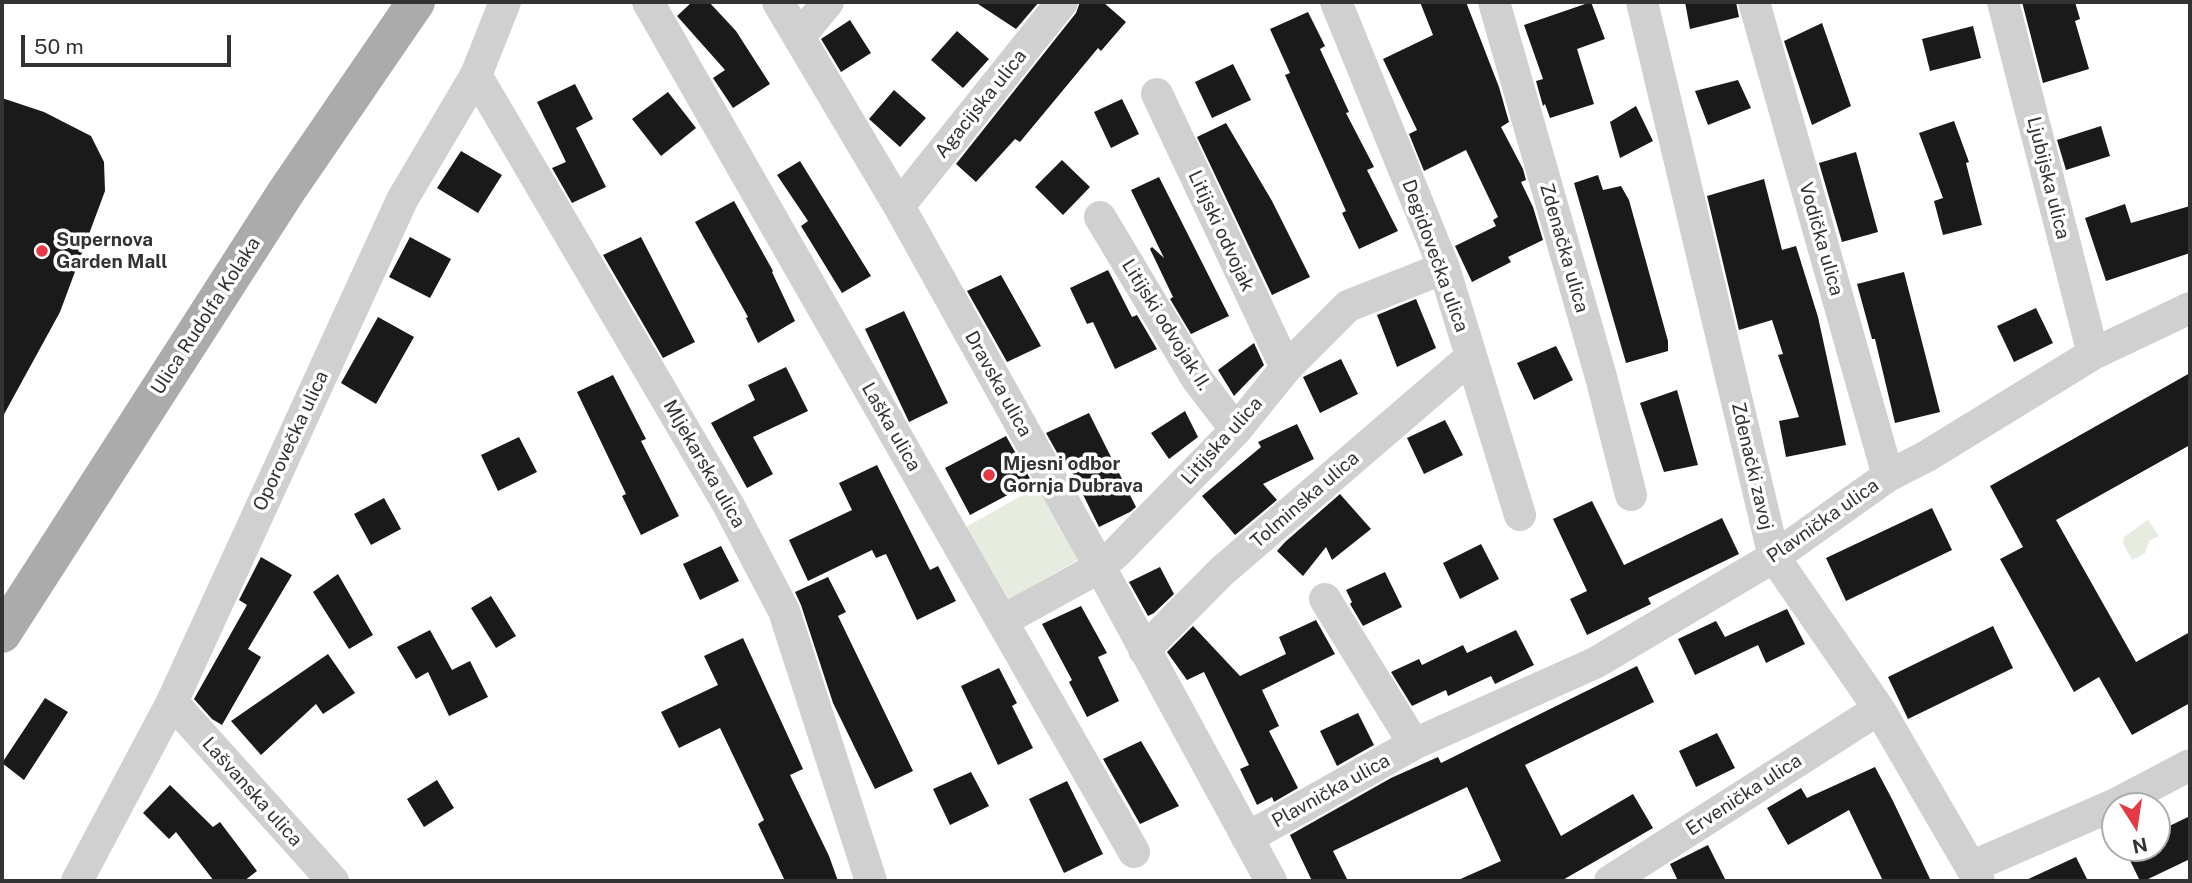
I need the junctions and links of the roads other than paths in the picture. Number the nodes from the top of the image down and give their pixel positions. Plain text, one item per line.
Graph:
1 (416, 2) edge
2 (506, 2) edge
3 (648, 2) edge
4 (778, 2) edge
5 (828, 2) edge
6 (1062, 2) edge
7 (1336, 2) edge
8 (1494, 2) edge
9 (1642, 2) edge
10 (1755, 2) edge
11 (2003, 2) edge
12 (799, 37) junction
13 (476, 75) junction
14 (1157, 94) dead end
15 (899, 206) junction
16 (1100, 217) dead end
17 (1444, 268) junction
18 (2190, 308) edge
19 (2093, 354) junction
20 (1471, 357) junction
21 (1286, 368) junction
22 (1236, 430) junction
23 (1888, 476) junction
24 (1631, 495) dead end
25 (1520, 515) dead end
26 (1773, 557) junction
27 (1100, 567) junction
28 (1325, 599) dead end
29 (1002, 621) junction
30 (2, 634) edge
31 (1144, 650) junction
32 (172, 702) junction
33 (1879, 709) junction
34 (1415, 744) junction
35 (2190, 765) edge
36 (1247, 838) junction
37 (1134, 852) dead end
38 (1975, 874) edge
39 (77, 881) edge
40 (333, 881) edge
41 (871, 881) edge
42 (1271, 881) edge
43 (1610, 881) edge

1 - 30 main road, Ulica Rudolfa Kolaka
2 - 13 street, Oporovečka ulica
3 - 29 street, Laška ulica
4 - 12 street, Dravska ulica
5 - 12 street
6 - 15 street, Agacijska ulica
7 - 17 street, Degidovečka ulica
8 - 24 street, Zdenačka ulica
9 - 26 street, Zdenački zavoj
10 - 23 street, Vodička ulica
11 - 19 street, Ljubijska ulica
12 - 15 street, Dravska ulica
13 - 32 street, Oporovečka ulica
13 - 41 street, Mljekarska ulica
14 - 21 street, Litijski odvojak
15 - 27 street, Dravska ulica
16 - 22 street, Litijski odvojak II.
17 - 20 street, Degidovečka ulica
17 - 21 street, Litijska ulica
18 - 19 street, Plavnička ulica
19 - 23 street, Plavnička ulica
20 - 25 street, Degidovečka ulica
20 - 31 street, Tolminska ulica
21 - 22 street, Litijska ulica
22 - 27 street, Litijska ulica
23 - 26 street, Plavnička ulica
26 - 33 street, Zdenački zavoj
26 - 34 street, Plavnička ulica
27 - 29 street, Litijska ulica
27 - 31 street, Dravska ulica
28 - 34 street
29 - 37 street, Laška ulica
31 - 36 street, Dravska ulica
32 - 39 street, Oporovečka ulica
32 - 40 street, Lašvanska ulica
33 - 38 street, Zdenački zavoj
33 - 43 street, Ervenička ulica
34 - 36 street, Plavnička ulica
35 - 38 street
36 - 42 street, Dravska ulica

